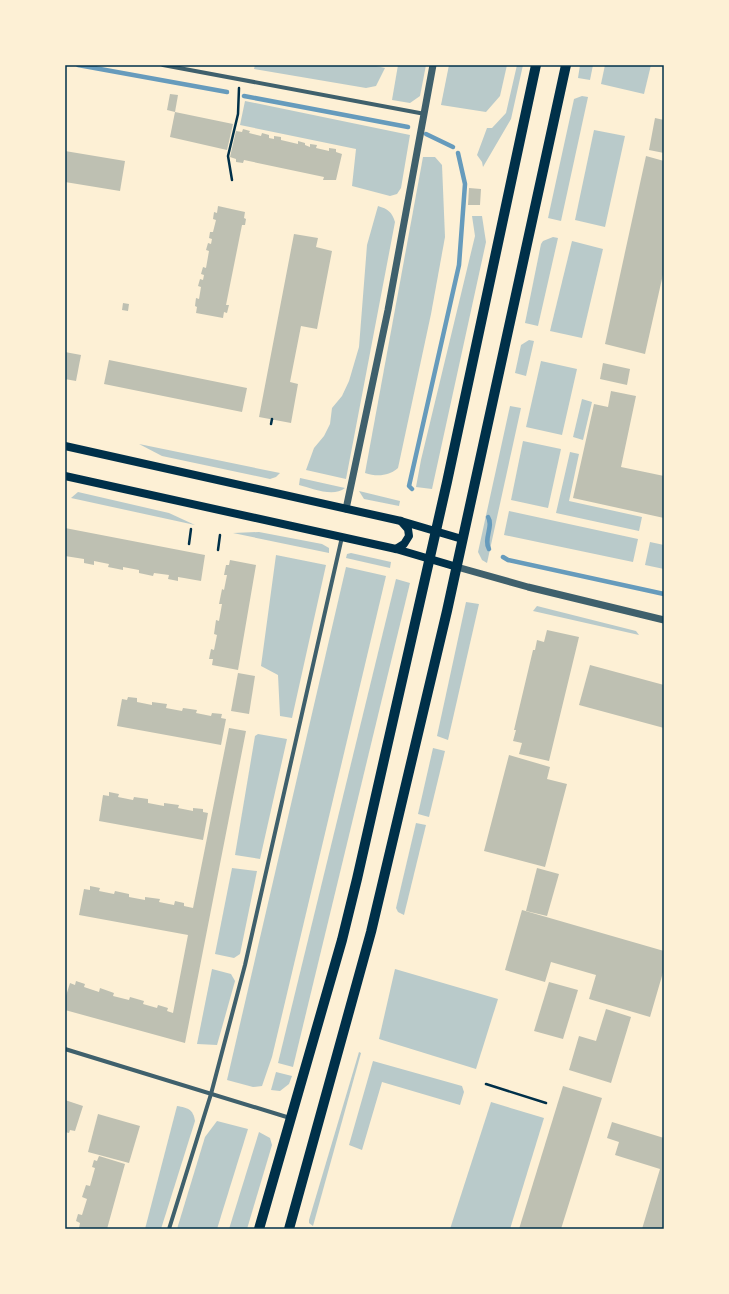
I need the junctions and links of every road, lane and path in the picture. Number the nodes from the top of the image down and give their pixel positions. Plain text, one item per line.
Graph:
1 (163, 65) edge
2 (433, 65) edge
3 (536, 65) edge
4 (566, 65) edge
5 (240, 80) junction
6 (425, 114) junction
7 (232, 180) dead end
8 (272, 419) dead end
9 (271, 424) dead end
10 (65, 446) edge
11 (65, 476) edge
12 (346, 509) junction
13 (401, 521) junction
14 (191, 529) dead end
15 (436, 531) junction
16 (220, 535) dead end
17 (342, 536) junction
18 (462, 539) junction
19 (189, 544) dead end
20 (396, 548) junction
21 (218, 550) dead end
22 (429, 559) junction
23 (457, 567) junction
24 (664, 620) edge
25 (65, 1049) edge
26 (486, 1084) dead end
27 (211, 1094) junction
28 (546, 1103) dead end
29 (291, 1118) junction
30 (169, 1229) edge
31 (259, 1229) edge
32 (289, 1229) edge

1 - 5 street
2 - 6 street
3 - 15 main road
4 - 18 main road
5 - 6 street
5 - 7 path
6 - 12 street
8 - 9 path
10 - 12 main road
11 - 17 main road
12 - 13 main road
13 - 15 main road
13 - 20 main road
14 - 19 path
15 - 18 main road
15 - 22 main road
16 - 21 path
17 - 20 main road
17 - 27 street
18 - 23 main road
20 - 22 main road
22 - 23 main road
22 - 29 main road
23 - 24 street
23 - 32 main road
25 - 27 street
26 - 28 path
27 - 29 street
27 - 30 street
29 - 31 main road

